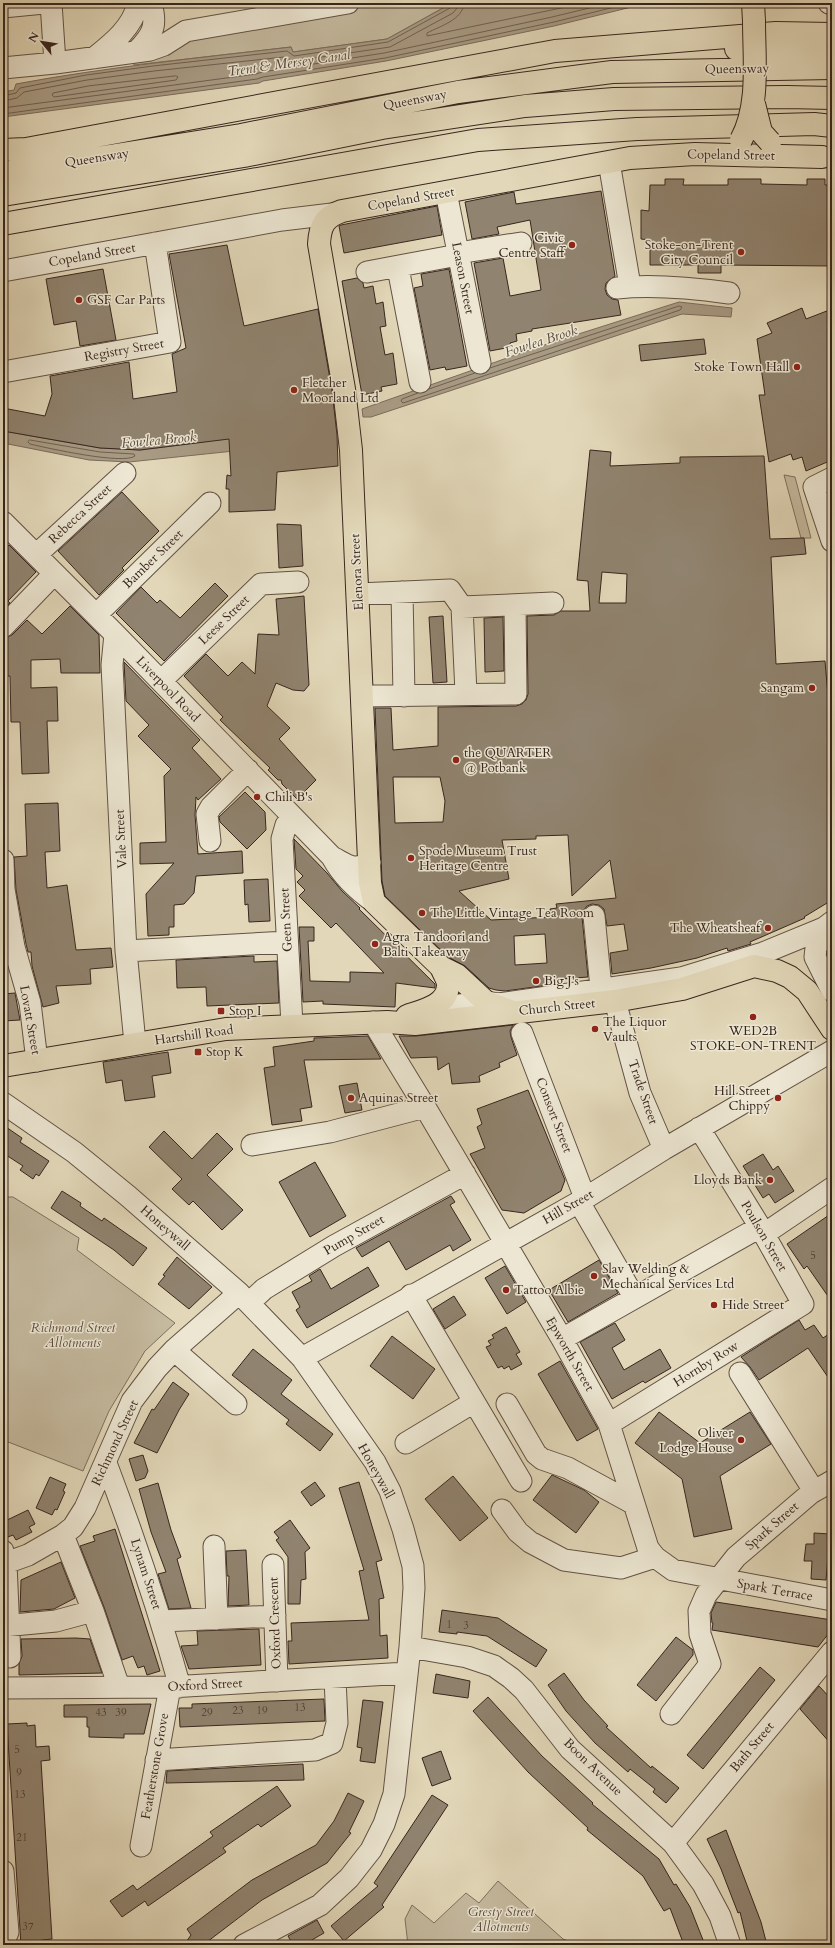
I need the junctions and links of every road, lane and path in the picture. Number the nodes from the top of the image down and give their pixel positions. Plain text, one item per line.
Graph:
1 (44, 3) edge
2 (51, 3) edge
3 (138, 3) edge
4 (150, 3) edge
5 (348, 3) edge
6 (829, 3) edge
7 (832, 3) edge
8 (3, 7) edge
9 (754, 12) edge
10 (832, 34) edge
11 (680, 41) junction
12 (138, 50) junction
13 (116, 55) junction
14 (832, 55) edge
15 (94, 58) junction
16 (55, 64) junction
17 (3, 68) edge
18 (832, 68) edge
19 (832, 98) edge
20 (754, 103) junction
21 (557, 104) junction
22 (832, 110) edge
23 (832, 126) edge
24 (3, 150) edge
25 (695, 154) junction
26 (827, 158) edge
27 (609, 162) junction
28 (3, 173) edge
29 (446, 192) junction
30 (3, 196) edge
31 (332, 214) junction
32 (282, 220) junction
33 (3, 224) edge
34 (155, 243) junction
35 (521, 243) dead end
36 (319, 244) junction
37 (458, 254) junction
38 (398, 268) junction
39 (3, 271) edge
40 (367, 272) dead end
41 (729, 293) dead end
42 (480, 363) dead end
43 (3, 372) edge
44 (420, 382) dead end
45 (125, 473) dead end
46 (832, 478) edge
47 (210, 503) dead end
48 (3, 522) edge
49 (832, 541) edge
50 (36, 555) junction
51 (54, 574) junction
52 (298, 582) dead end
53 (402, 592) junction
54 (358, 594) junction
55 (552, 603) dead end
56 (515, 605) junction
57 (462, 607) junction
58 (96, 614) junction
59 (3, 627) edge
60 (115, 634) junction
61 (161, 681) junction
62 (466, 693) junction
63 (362, 696) junction
64 (404, 696) junction
65 (248, 770) junction
66 (294, 817) junction
67 (210, 841) dead end
68 (332, 856) junction
69 (3, 860) edge
70 (370, 862) junction
71 (4, 889) edge
72 (374, 902) junction
73 (594, 916) dead end
74 (829, 930) edge
75 (287, 942) junction
76 (8, 947) edge
77 (126, 951) junction
78 (754, 966) junction
79 (441, 967) junction
80 (832, 991) edge
81 (614, 994) junction
82 (486, 1002) junction
83 (433, 1008) junction
84 (513, 1012) junction
85 (380, 1022) junction
86 (292, 1025) junction
87 (832, 1029) edge
88 (522, 1033) dead end
89 (135, 1043) junction
90 (832, 1051) edge
91 (37, 1061) junction
92 (3, 1066) edge
93 (3, 1103) edge
94 (425, 1107) junction
95 (699, 1128) junction
96 (252, 1145) dead end
97 (664, 1149) junction
98 (465, 1174) junction
99 (832, 1188) edge
100 (582, 1200) junction
101 (762, 1231) junction
102 (505, 1242) junction
103 (411, 1294) junction
104 (634, 1297) junction
105 (244, 1298) junction
106 (803, 1304) joint
107 (562, 1339) junction
108 (174, 1350) junction
109 (302, 1358) junction
110 (740, 1372) dead end
111 (474, 1402) junction
112 (236, 1404) dead end
113 (507, 1404) dead end
114 (609, 1424) junction
115 (406, 1443) dead end
116 (106, 1463) junction
117 (521, 1481) dead end
118 (832, 1481) edge
119 (814, 1491) junction
120 (634, 1504) junction
121 (502, 1510) dead end
122 (63, 1535) junction
123 (214, 1546) dead end
124 (655, 1557) junction
125 (4, 1559) edge
126 (273, 1565) dead end
127 (719, 1580) junction
128 (832, 1600) edge
129 (93, 1611) junction
130 (275, 1616) junction
131 (217, 1618) junction
132 (162, 1621) junction
133 (6, 1626) edge
134 (410, 1647) junction
135 (10, 1657) dead end
136 (828, 1664) edge
137 (407, 1673) junction
138 (335, 1678) junction
139 (277, 1681) junction
140 (119, 1687) junction
141 (175, 1687) junction
142 (3, 1688) edge
143 (670, 1714) dead end
144 (156, 1760) junction
145 (138, 1835) dead end
146 (673, 1843) junction
147 (3, 1871) edge
148 (4, 1942) edge
149 (244, 1945) edge
150 (730, 1945) edge

1 - 8 street
2 - 16 street
3 - 15 street
4 - 12 street
4 - 13 street
5 - 12 street
6 - 7 street
9 - 20 main road, bridge
10 - 11 main road
11 - 14 main road
11 - 24 main road
12 - 13 street
13 - 15 street
15 - 16 street
16 - 17 street
18 - 28 main road, Queensway
19 - 21 main road, Queensway
20 - 25 main road, bridge
20 - 26 main road, bridge
21 - 22 main road
21 - 30 main road, Queensway
23 - 33 main road
25 - 26 main road, Copeland Street
25 - 27 main road, Copeland Street
27 - 29 main road, Copeland Street
27 - 41 street
29 - 31 main road, Copeland Street
29 - 37 street, Leason Street
31 - 32 street, Copeland Street
31 - 36 main road, Elenora Street
32 - 34 street, Copeland Street
32 - 36 street
34 - 39 street, Copeland Street
34 - 43 street, Registry Street
35 - 37 street
36 - 54 main road, Elenora Street
37 - 38 street
37 - 42 street, Leason Street
38 - 40 street
38 - 44 street
45 - 50 street, Rebecca Street
46 - 49 street
47 - 58 street, Bamber Street
48 - 50 street, Liverpool Road
50 - 51 street, Liverpool Road
51 - 58 street, Liverpool Road
51 - 59 street
52 - 61 street, Leese Street
53 - 54 street
53 - 57 street
53 - 64 street
54 - 63 main road, Elenora Street
55 - 56 street
56 - 57 street
56 - 62 street
57 - 62 street
58 - 60 street, Liverpool Road
60 - 61 street, Liverpool Road
60 - 77 street, Vale Street
61 - 65 street, Liverpool Road
62 - 64 street
63 - 64 street
63 - 70 main road, Elenora Street
65 - 66 street, Liverpool Road
65 - 67 street
66 - 68 street, Liverpool Road
66 - 75 street, Geen Street
68 - 70 street, Liverpool Road
68 - 72 street, Liverpool Road
69 - 71 street, Lovatt Street
70 - 72 main road, Elenora Street
71 - 76 street, Lovatt Street
72 - 79 main road, Liverpool Road
73 - 81 street
74 - 78 street, Church Street
74 - 80 street
74 - 81 street, Church Street
75 - 77 street
75 - 86 street, Geen Street
76 - 91 street, Lovatt Street
77 - 89 street, Vale Street
78 - 81 main road, Church Street
78 - 87 main road
79 - 82 main road, Liverpool Road
79 - 83 main road, Liverpool Road
81 - 82 street, Church Street
81 - 84 main road, Church Street
81 - 97 street, Trade Street
82 - 83 street
82 - 84 main road, Church Street
83 - 85 main road, Hartshill Road
84 - 85 main road, Hartshill Road
85 - 86 main road, Hartshill Road
85 - 94 street, Epworth Street
86 - 89 main road, Hartshill Road
88 - 100 street, Consort Street
89 - 91 main road, Hartshill Road
90 - 95 street, Hill Street
91 - 92 main road, Hartshill Road
93 - 105 street, Honeywall
94 - 96 street
94 - 98 street, Epworth Street
95 - 97 street, Hill Street
95 - 101 street, Poulson Street
97 - 100 street, Hill Street
98 - 102 street, Epworth Street
98 - 105 street, Pump Street
99 - 101 street
100 - 102 street, Hill Street
100 - 104 street, Consort Street
101 - 104 street
101 - 106 street, Poulson Street
102 - 103 street, Hill Street
102 - 107 street, Epworth Street
103 - 109 street, Hill Street
103 - 111 street
104 - 107 street
105 - 108 street, Richmond Street
105 - 109 street, Honeywall
106 - 114 street, Hornby Row
107 - 114 street, Epworth Street
108 - 112 street
108 - 116 street, Richmond Street
109 - 134 street, Honeywall
110 - 119 street
111 - 115 street
111 - 117 street
113 - 120 street
114 - 120 street, Epworth Street
116 - 122 street, Richmond Street
116 - 132 street, Lynam Street
118 - 119 street, Spark Street
119 - 127 street, Spark Street
120 - 124 street, Epworth Street
121 - 124 street
122 - 125 street, Richmond Street
122 - 129 street
123 - 131 street
124 - 127 street, Epworth Street
125 - 133 street
126 - 130 street, Oxford Crescent
127 - 128 street, Spark Terrace
127 - 143 street, Spark Street
129 - 133 street
129 - 140 street
130 - 131 street
130 - 139 street, Oxford Crescent
131 - 132 street
132 - 141 street, Lynam Street
133 - 135 street
134 - 137 street, Honeywall
134 - 146 street, Boon Avenue
136 - 146 street, Bath Street
137 - 138 street, Oxford Street
137 - 149 street, Honeywall
138 - 139 street, Oxford Street
138 - 144 street
139 - 141 street, Oxford Street
140 - 141 street, Oxford Street
140 - 142 street, Oxford Street
141 - 144 street, Featherstone Grove
144 - 145 street, Featherstone Grove
146 - 150 street, Boon Avenue
147 - 148 street

